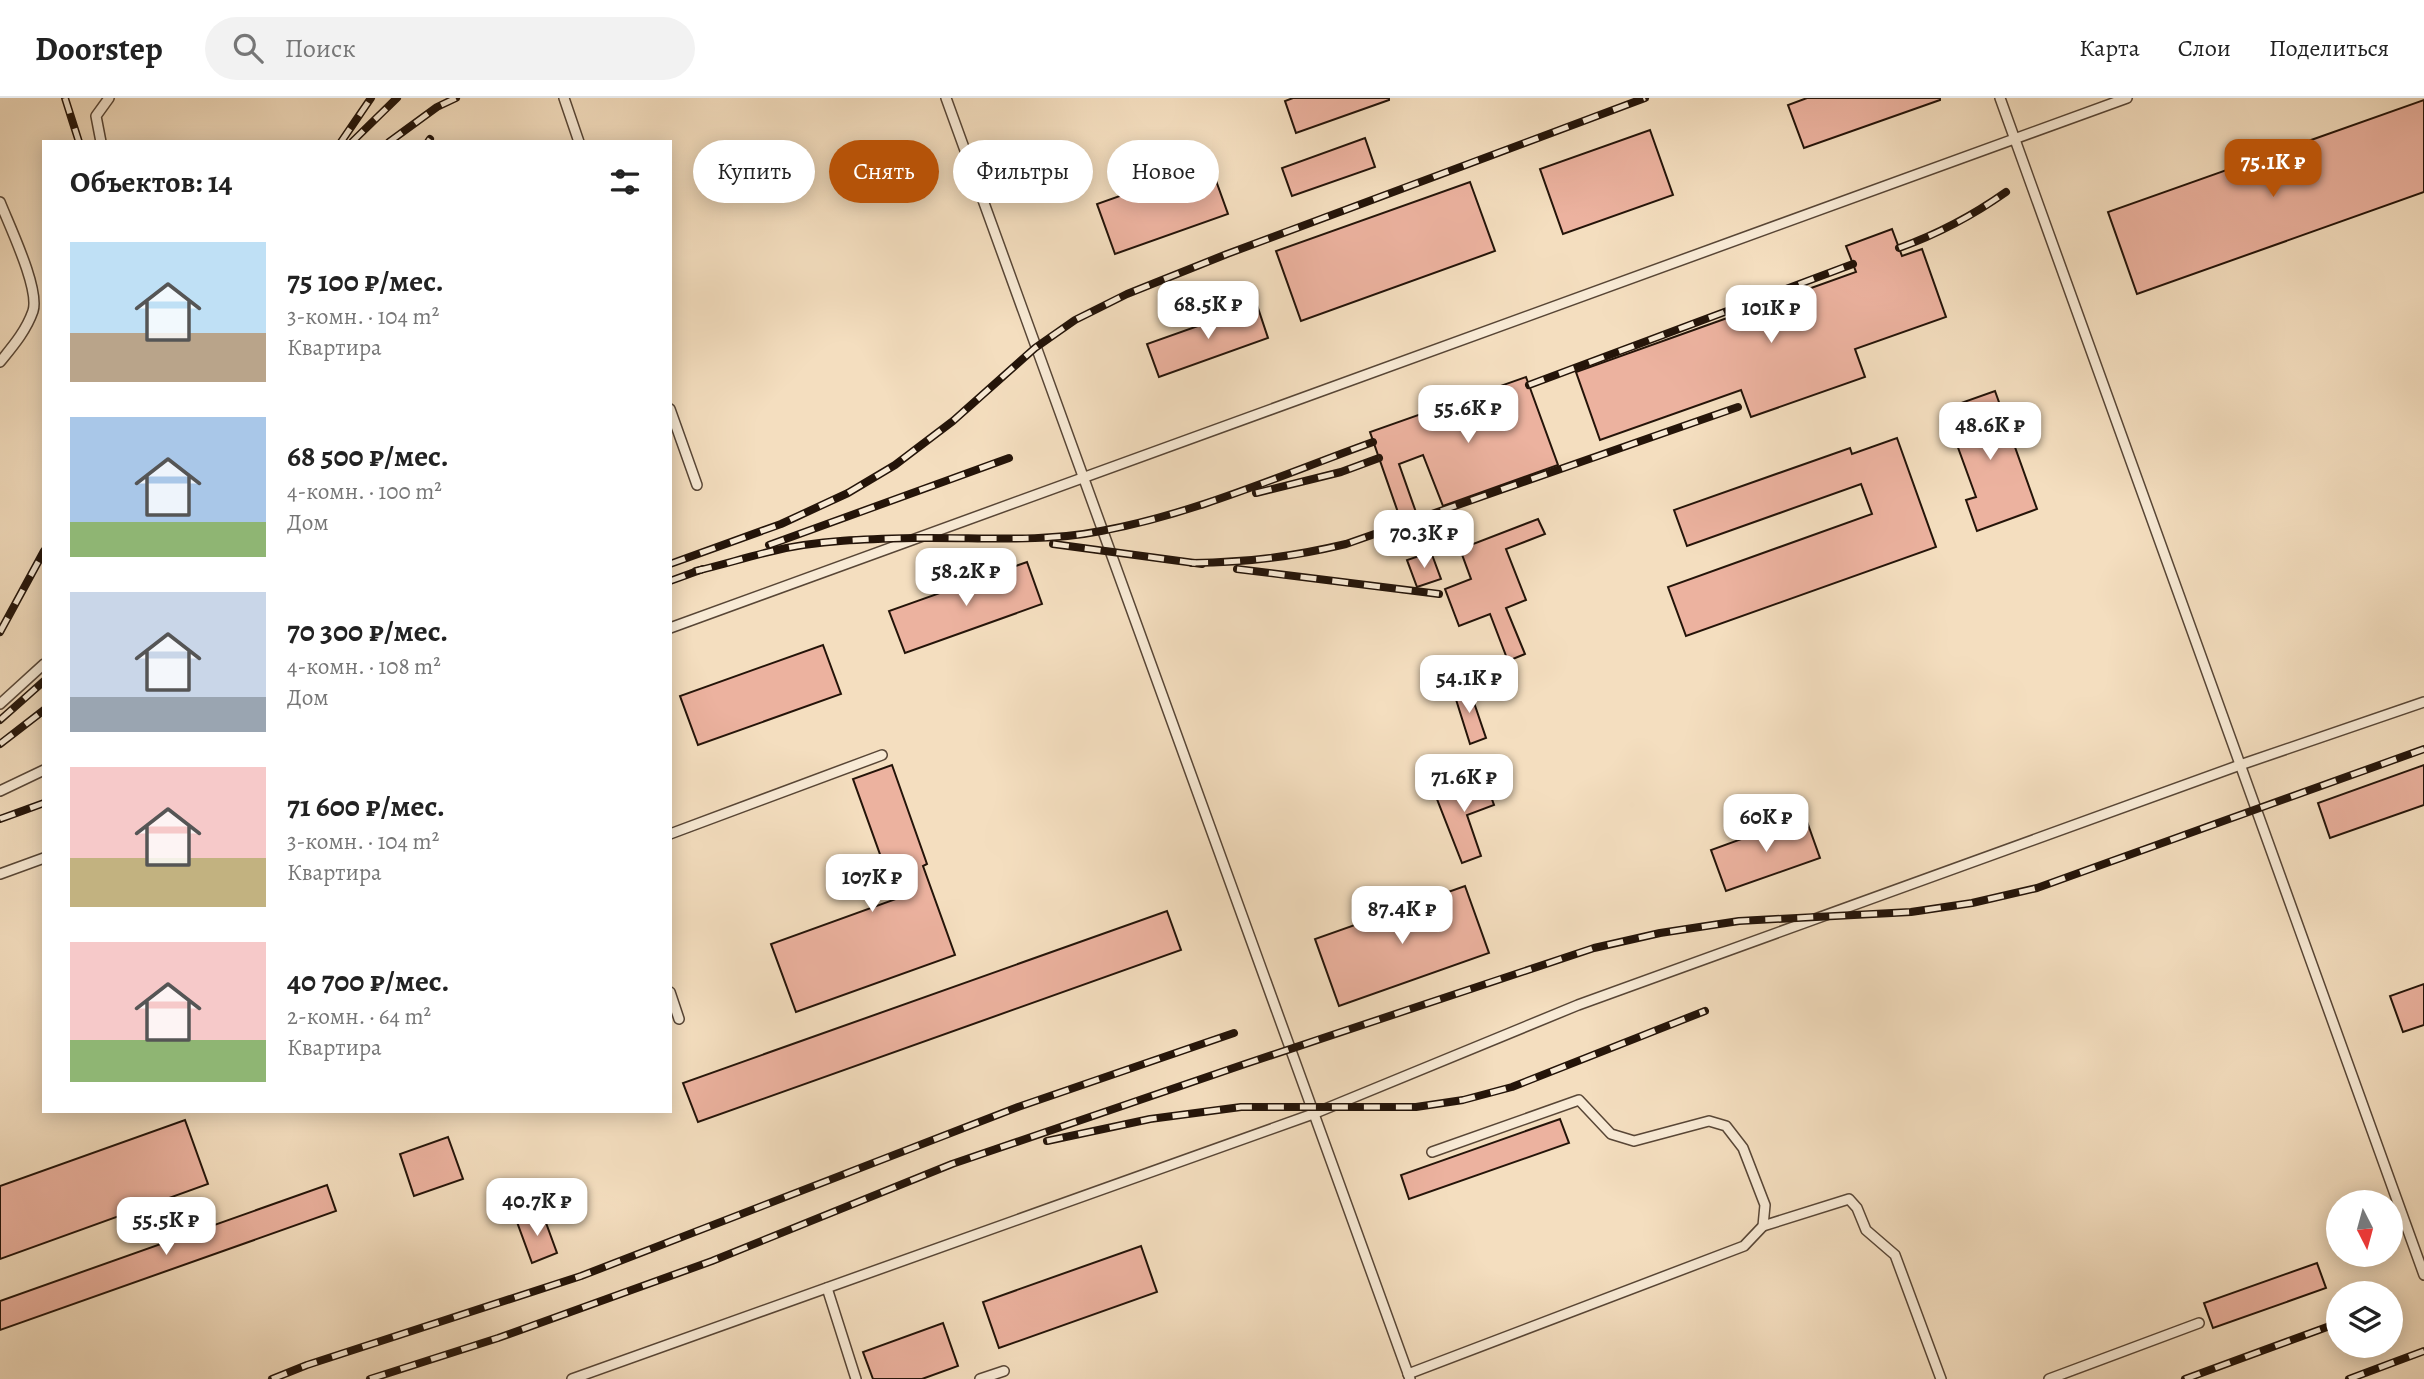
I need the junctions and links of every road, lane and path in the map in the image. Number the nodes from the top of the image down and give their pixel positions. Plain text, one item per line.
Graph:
1 (109, 98) edge
2 (564, 98) edge
3 (946, 98) edge
4 (2000, 98) edge
5 (2127, 98) edge
6 (2014, 138) junction
7 (101, 140) edge
8 (578, 140) edge
9 (0, 202) edge
10 (0, 362) edge
11 (672, 415) edge
12 (1082, 477) junction
13 (696, 485) dead end
14 (672, 627) edge
15 (42, 666) edge
16 (2424, 702) edge
17 (0, 704) edge
18 (882, 755) dead end
19 (2240, 765) junction
20 (42, 771) edge
21 (0, 791) edge
22 (672, 833) edge
23 (42, 859) edge
24 (0, 874) edge
25 (672, 998) edge
26 (679, 1019) dead end
27 (1313, 1114) junction
28 (1432, 1152) dead end
29 (1763, 1226) junction
30 (2424, 1275) edge
31 (827, 1288) junction
32 (2199, 1323) dead end
33 (1004, 1371) dead end
34 (1409, 1377) edge
35 (572, 1379) edge
36 (856, 1379) edge
37 (980, 1379) edge
38 (1941, 1379) edge
39 (2049, 1379) edge

1 - 7 lane
2 - 8 lane
3 - 12 lane
4 - 6 lane
5 - 6 lane
6 - 12 lane
6 - 19 lane
9 - 10 lane
11 - 13 lane
12 - 14 lane
12 - 27 lane
15 - 17 lane
16 - 19 lane
18 - 22 lane
19 - 27 lane
19 - 30 lane
20 - 21 lane
23 - 24 lane
25 - 26 lane
27 - 31 lane
27 - 34 lane
28 - 29 lane
29 - 34 lane
29 - 38 lane
31 - 35 lane
31 - 36 lane
32 - 39 lane
33 - 37 lane

